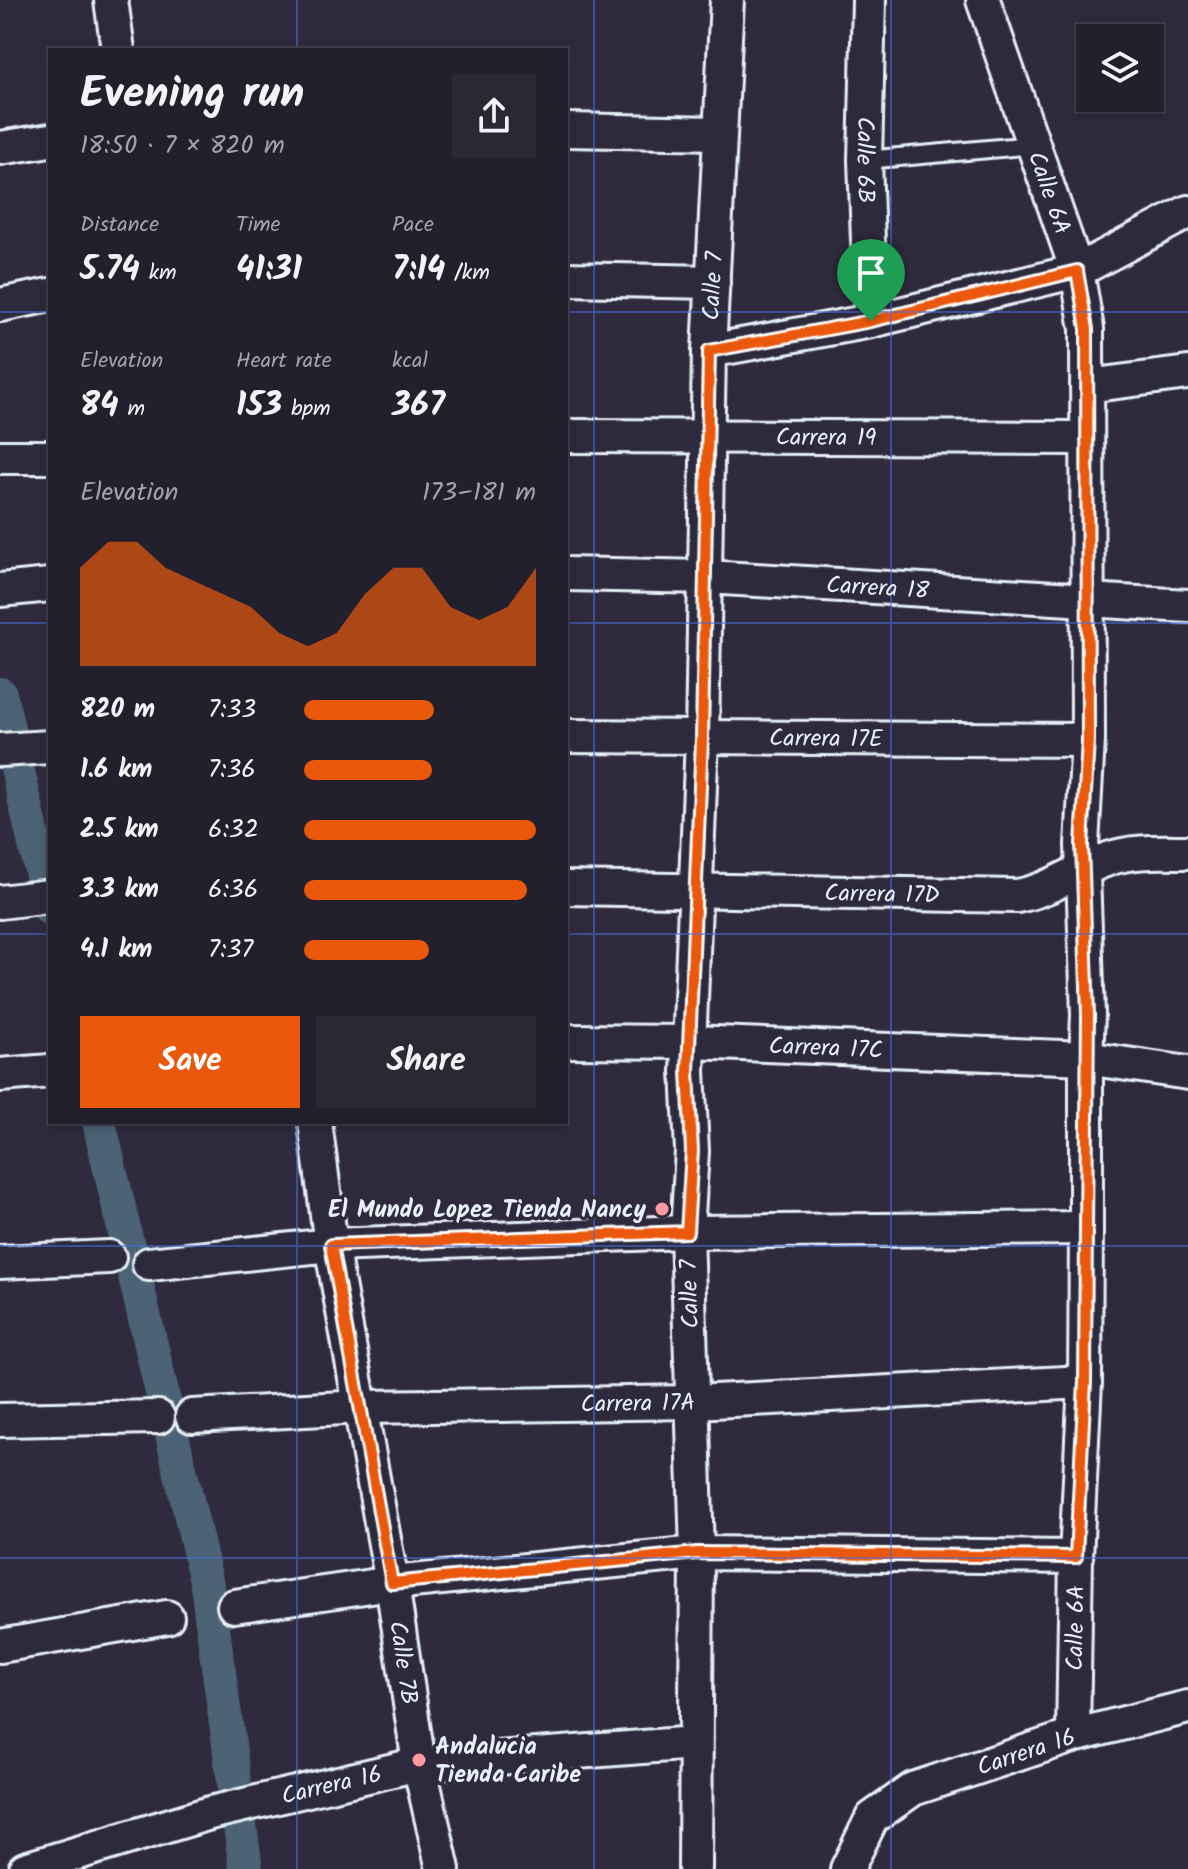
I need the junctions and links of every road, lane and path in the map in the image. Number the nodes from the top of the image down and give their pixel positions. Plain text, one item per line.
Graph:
1 (111, 0) edge
2 (727, 0) edge
3 (869, 0) edge
4 (983, 0) edge
5 (118, 48) edge
6 (568, 130) edge
7 (720, 133) junction
8 (48, 140) edge
9 (1034, 145) junction
10 (0, 148) edge
11 (865, 160) junction
12 (1188, 212) edge
13 (1077, 271) junction
14 (568, 279) edge
15 (713, 282) junction
16 (48, 295) edge
17 (0, 305) edge
18 (871, 321) junction
19 (709, 351) junction
20 (1188, 373) edge
21 (1087, 386) junction
22 (568, 436) edge
23 (706, 436) junction
24 (1086, 438) junction
25 (0, 457) edge
26 (48, 457) edge
27 (568, 574) edge
28 (706, 577) junction
29 (48, 585) edge
30 (0, 590) edge
31 (1088, 602) junction
32 (1188, 606) edge
33 (568, 736) edge
34 (702, 739) junction
35 (1088, 740) junction
36 (1188, 852) edge
37 (1083, 870) junction
38 (568, 888) edge
39 (695, 891) junction
40 (568, 1041) edge
41 (691, 1042) junction
42 (1086, 1058) junction
43 (48, 1071) edge
44 (1188, 1073) edge
45 (0, 1075) edge
46 (315, 1124) edge
47 (1086, 1228) junction
48 (687, 1232) junction
49 (331, 1245) junction
50 (109, 1257) dead end
51 (0, 1262) edge
52 (149, 1264) dead end
53 (1085, 1382) junction
54 (693, 1402) junction
55 (362, 1407) junction
56 (192, 1416) dead end
57 (158, 1417) dead end
58 (0, 1420) edge
59 (697, 1553) junction
60 (1076, 1557) junction
61 (392, 1583) junction
62 (234, 1606) dead end
63 (167, 1617) dead end
64 (0, 1646) edge
65 (1188, 1707) edge
66 (1073, 1736) junction
67 (695, 1743) junction
68 (419, 1764) junction
69 (25, 1869) edge
70 (443, 1869) edge
71 (695, 1869) edge
72 (847, 1869) edge

1 - 5 street
2 - 7 street, Calle 7
3 - 11 street, Calle 6B
4 - 9 street, Calle 6A
6 - 7 street
7 - 15 street, Calle 7
8 - 10 street
9 - 11 lane
9 - 13 street, Calle 6A
11 - 18 street, Calle 6B
12 - 13 street
13 - 18 street
13 - 21 street, Calle 6A
14 - 15 street
15 - 19 street, Calle 7
16 - 17 street
18 - 19 street
19 - 23 street, Calle 7
20 - 21 street
21 - 24 street, Calle 6A
22 - 23 street, Carrera 19
23 - 24 street, Carrera 19
23 - 28 street, Calle 7
24 - 31 street, Calle 6A
25 - 26 street
27 - 28 street, Carrera 18
28 - 31 street, Carrera 18
28 - 34 street, Calle 7
29 - 30 street
31 - 32 street, Carrera 18
31 - 35 street, Calle 6A
33 - 34 street, Carrera 17E
34 - 35 street, Carrera 17E
34 - 39 street, Calle 7
35 - 37 street, Calle 6A
36 - 37 street, Carrera 17D
37 - 39 street, Carrera 17D
37 - 42 street, Calle 6A
38 - 39 street, Carrera 17D
39 - 41 street, Calle 7
40 - 41 street, Carrera 17C
41 - 42 street, Carrera 17C
41 - 48 street, Calle 7
42 - 44 street, Carrera 17C
42 - 47 street, Calle 6A
43 - 45 street
46 - 49 street, Calle 7B
47 - 48 street
47 - 53 street, Calle 6A
48 - 49 street
48 - 54 street, Calle 7
49 - 52 street
49 - 55 street, Calle 7B
50 - 51 street
53 - 54 street, Carrera 17A
53 - 60 street, Calle 6A
54 - 55 street, Carrera 17A
54 - 59 street, Calle 7
55 - 56 street, Carrera 17A
55 - 61 street, Calle 7B
57 - 58 street
59 - 60 street
59 - 61 street
59 - 67 street, Calle 7
60 - 66 street, Calle 6A
61 - 62 street
61 - 68 street, Calle 7B
63 - 64 street
65 - 66 street, Carrera 16
66 - 72 street, Carrera 16
67 - 68 street, Carrera 16
67 - 71 street, Calle 7
68 - 69 street, Carrera 16
68 - 70 street, Calle 7B

